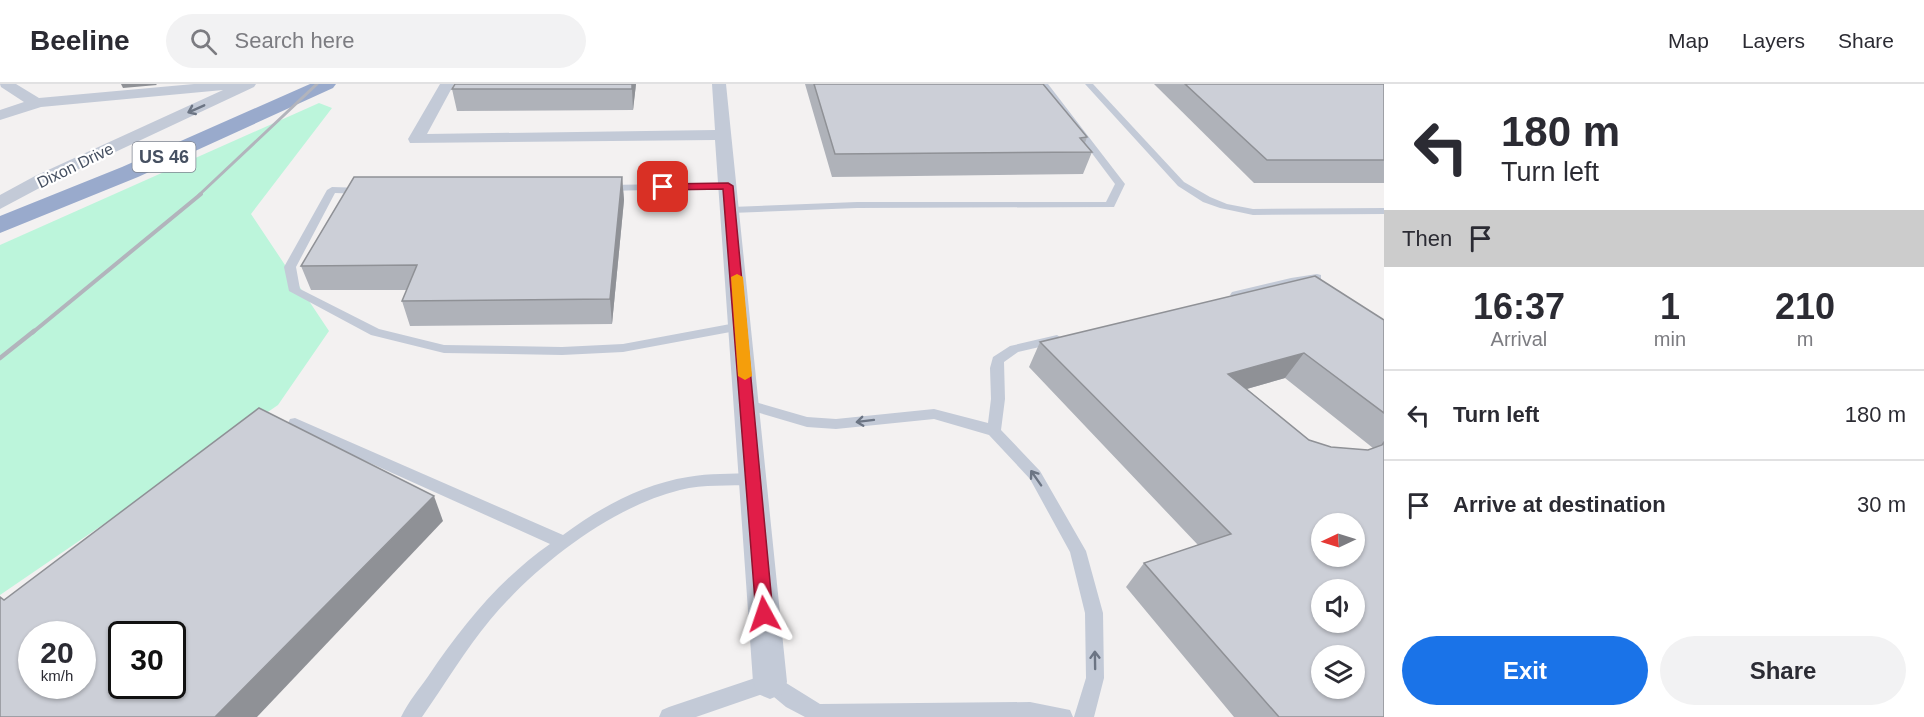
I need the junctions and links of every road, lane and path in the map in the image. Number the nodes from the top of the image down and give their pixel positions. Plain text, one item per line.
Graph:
1 (6, 84) edge
2 (93, 84) edge
3 (238, 84) edge
4 (249, 84) edge
5 (292, 84) edge
6 (326, 84) edge
7 (447, 84) edge
8 (719, 84) edge
9 (1044, 84) edge
10 (1089, 84) edge
11 (38, 103) junction
12 (0, 115) edge
13 (724, 135) junction
14 (728, 186) junction
15 (590, 188) edge
16 (371, 190) edge
17 (0, 203) edge
18 (0, 209) edge
19 (731, 210) junction
20 (1384, 211) edge
21 (0, 225) edge
22 (1317, 277) edge
23 (1220, 299) edge
24 (741, 326) junction
25 (1073, 335) edge
26 (748, 405) junction
27 (295, 423) edge
28 (994, 431) junction
29 (753, 479) junction
30 (565, 543) junction
31 (770, 682) junction
32 (411, 717) edge
33 (669, 717) edge
34 (1063, 717) edge
35 (1084, 717) edge

1 - 11 street
2 - 11 street
3 - 11 street
4 -> 17 street, Dixon Drive
5 - 18 highway, US 46
6 - 21 highway, US 46
7 - 13 street
8 - 13 street
9 - 19 lane
10 - 20 lane
11 - 12 street
13 - 14 street
14 - 15 lane
14 - 19 street
16 - 24 lane
19 - 24 street
22 - 23 lane
24 - 26 street
25 - 28 lane
28 -> 26 lane
26 - 29 street
27 - 30 lane
35 -> 28 lane
29 - 30 lane
29 - 31 street
30 - 32 lane
31 - 33 lane
31 - 34 lane

